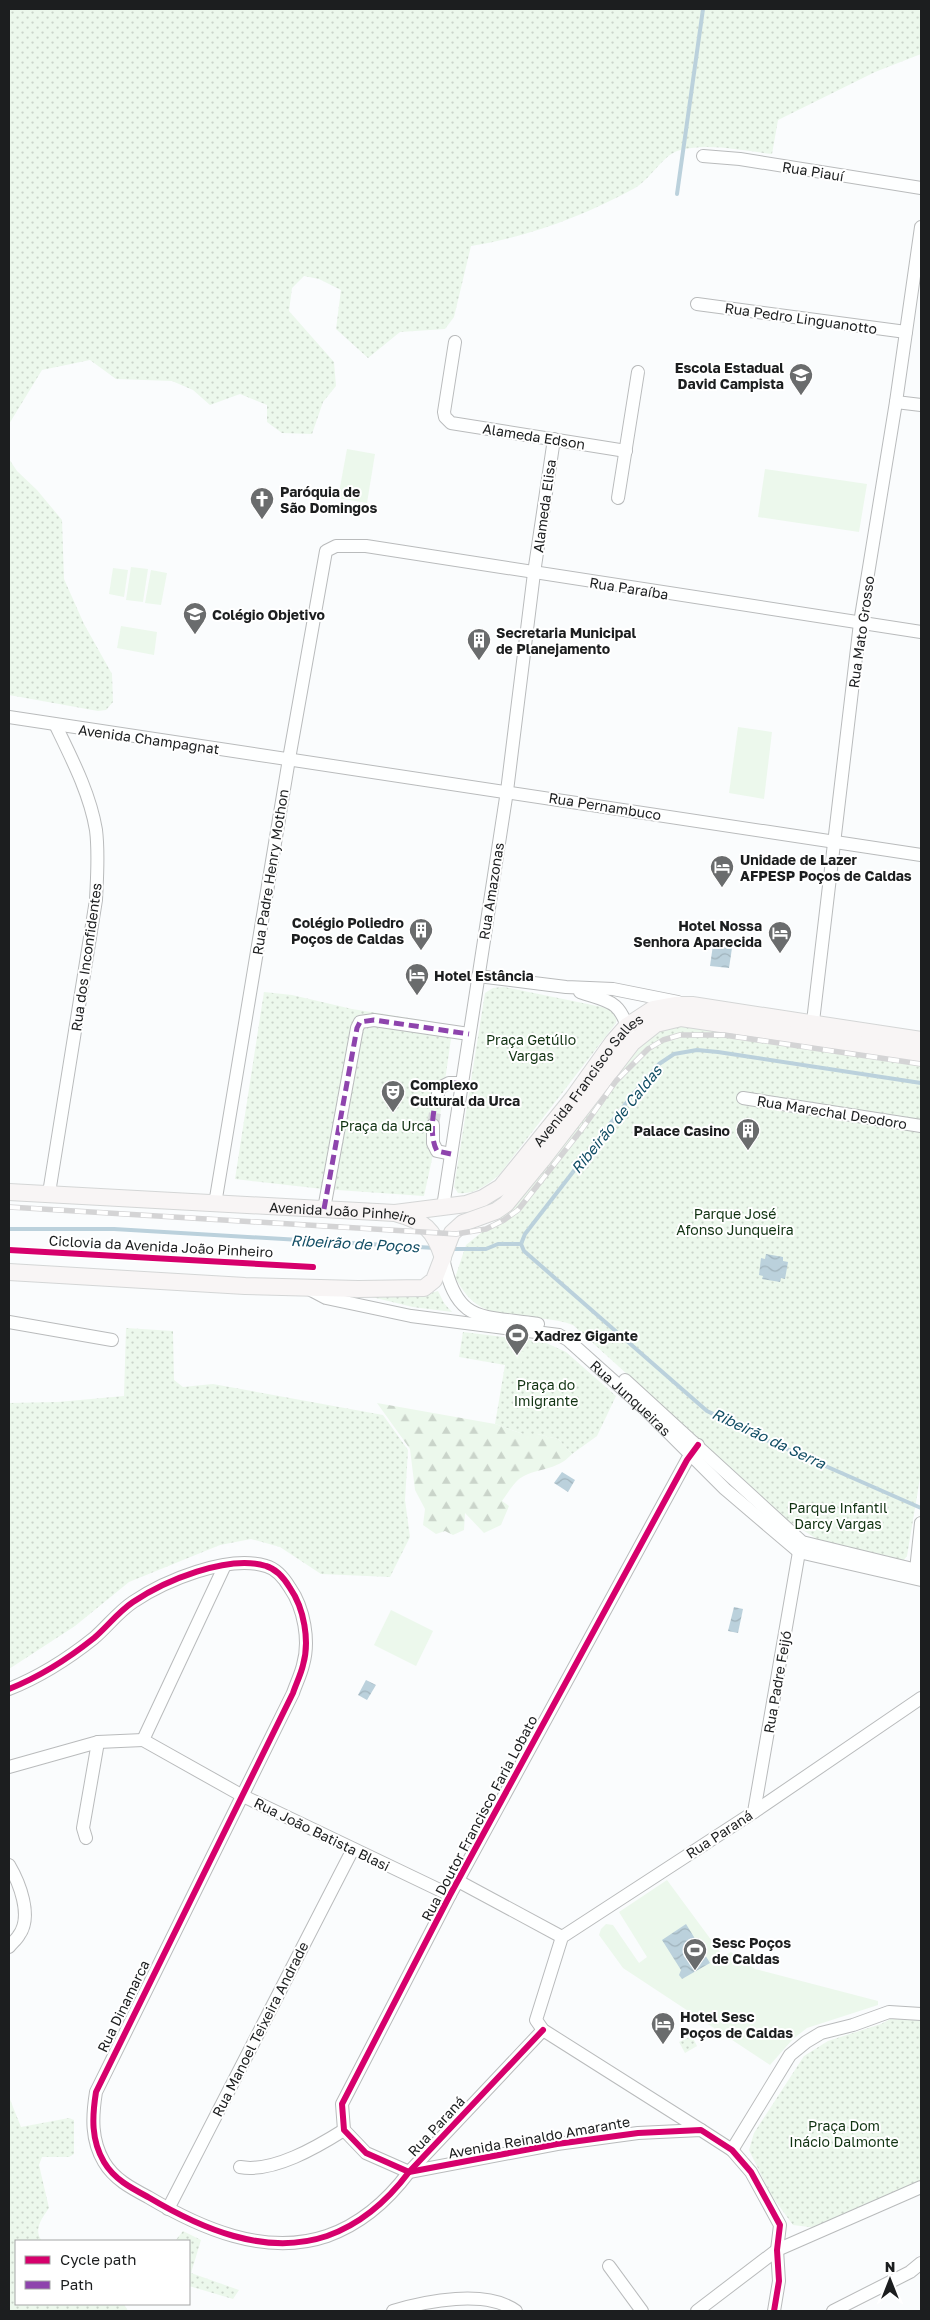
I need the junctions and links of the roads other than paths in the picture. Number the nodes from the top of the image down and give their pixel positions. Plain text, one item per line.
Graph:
1 (704, 156) dead end
2 (921, 188) edge
3 (921, 227) edge
4 (697, 304) dead end
5 (906, 332) junction
6 (454, 342) dead end
7 (638, 372) dead end
8 (896, 402) junction
9 (921, 405) edge
10 (554, 439) junction
11 (626, 451) junction
12 (618, 498) dead end
13 (336, 546) joint
14 (534, 573) junction
15 (860, 623) junction
16 (921, 632) edge
17 (9, 718) edge
18 (56, 726) junction
19 (289, 758) junction
20 (507, 791) junction
21 (836, 842) junction
22 (921, 854) edge
23 (478, 976) junction
24 (566, 987) junction
25 (692, 1005) junction
26 (627, 1026) junction
27 (812, 1031) junction
28 (469, 1034) junction
29 (921, 1040) edge
30 (632, 1043) junction
31 (921, 1054) edge
32 (461, 1082) junction
33 (742, 1098) dead end
34 (437, 1100) tunnel mouth
35 (433, 1125) tunnel mouth
36 (921, 1126) edge
37 (452, 1154) junction
38 (9, 1192) edge
39 (49, 1193) junction
40 (215, 1204) junction
41 (443, 1207) junction
42 (324, 1209) junction
43 (395, 1213) junction
44 (443, 1256) junction
45 (9, 1272) edge
46 (307, 1288) junction
47 (9, 1322) edge
48 (112, 1340) dead end
49 (695, 1449) junction
50 (921, 1528) edge
51 (799, 1552) junction
52 (224, 1565) junction
53 (920, 1573) edge
54 (9, 1689) edge
55 (921, 1698) edge
56 (143, 1740) junction
57 (98, 1742) junction
58 (9, 1767) edge
59 (241, 1794) junction
60 (754, 1812) junction
61 (86, 1838) dead end
62 (353, 1849) junction
63 (9, 1864) edge
64 (458, 1881) junction
65 (450, 1895) junction
66 (562, 1937) junction
67 (9, 1947) edge
68 (921, 2014) edge
69 (543, 2030) junction
70 (344, 2130) junction
71 (701, 2130) junction
72 (732, 2150) junction
73 (240, 2167) dead end
74 (409, 2172) junction
75 (921, 2187) edge
76 (168, 2210) junction
77 (777, 2250) junction
78 (921, 2263) edge
79 (609, 2266) dead end
80 (393, 2311) edge
81 (516, 2311) edge
82 (642, 2311) edge
83 (698, 2311) edge
84 (774, 2311) edge
85 (834, 2311) edge

1 - 2 street, Rua Piauí
3 - 5 street, Rua Mato Grosso
4 - 5 street, Rua Pedro Linguanotto
5 - 8 street, Rua Mato Grosso
6 - 10 street, Alameda Edson
7 - 11 street
8 - 9 street
8 - 15 street, Rua Mato Grosso
10 - 11 street, Alameda Edson
10 - 14 street, Alameda Elisa
11 - 12 street
13 - 14 street, Rua Paraíba
13 - 19 street, Rua Padre Henry Mothon
14 - 15 street, Rua Paraíba
14 - 20 street, Rua Amazonas
15 - 16 street, Rua Paraíba
15 - 21 street, Rua Mato Grosso
17 - 18 street, Avenida Champagnat
18 - 19 street, Avenida Champagnat
18 - 39 street, Rua dos Inconfidentes
19 - 20 street, Rua Pernambuco
19 - 40 street, Rua Padre Henry Mothon
20 - 21 street, Rua Pernambuco
20 - 23 street, Rua Amazonas
21 - 22 street, Rua Pernambuco
21 - 27 street, Rua Mato Grosso
23 - 24 street
23 - 28 street, Rua Amazonas
24 - 25 street
24 - 26 street
25 - 26 main road, Avenida Francisco Salles
25 - 27 main road, Avenida Francisco Salles
26 - 30 street
26 - 41 main road, Avenida Francisco Salles
27 - 29 main road, Avenida Francisco Salles
27 - 30 main road, Avenida Francisco Salles
27 - 31 main road, Avenida Francisco Salles
28 - 32 street, Rua Amazonas
28 - 42 street
30 - 44 main road, Avenida Francisco Salles
32 - 34 street
32 - 37 street, Rua Amazonas
33 - 36 street, Rua Marechal Deodoro
35 - 37 street
37 - 41 street, Rua Amazonas
38 - 39 main road, Avenida João Pinheiro
39 - 40 main road, Avenida João Pinheiro
40 - 42 main road, Avenida João Pinheiro
41 - 43 main road, Avenida Francisco Salles
42 - 43 main road, Avenida João Pinheiro
43 - 44 main road, Avenida João Pinheiro
44 - 46 main road
44 - 49 street, Rua Junqueiras
45 - 46 main road
46 - 49 street, Rua Junqueiras
47 - 48 street
49 - 51 street, Rua Junqueiras
49 - 53 street, Rua Junqueiras
49 - 64 street, Rua Doutor Francisco Faria Lobato
50 - 53 street
51 - 53 street, Rua Junqueiras
51 - 60 street, Rua Padre Feijó
52 - 54 street, Rua Dinamarca
52 - 56 street
52 - 59 street, Rua Dinamarca
55 - 60 street, Rua Paraná
56 - 57 street
56 - 59 street, Rua João Batista Blasi
57 - 58 street
57 - 61 street
59 - 62 street, Rua João Batista Blasi
59 - 76 street, Rua Dinamarca
60 - 66 street, Rua Paraná
62 - 65 street, Rua João Batista Blasi
62 - 76 street, Rua Manoel Teixeira Andrade
63 - 67 street
64 - 65 street, Rua Doutor Francisco Faria Lobato
64 - 66 street
65 - 70 street, Rua Doutor Francisco Faria Lobato
66 - 69 street
68 - 72 street
69 - 71 street
69 - 74 street, Rua Paraná
70 - 73 street
70 - 74 street
71 - 72 street
71 - 74 street, Avenida Reinaldo Amarante
72 - 77 street
74 - 76 street, Rua Paraná
75 - 77 street
77 - 83 street
77 - 84 street
78 - 85 street
79 - 82 street
80 - 81 street

